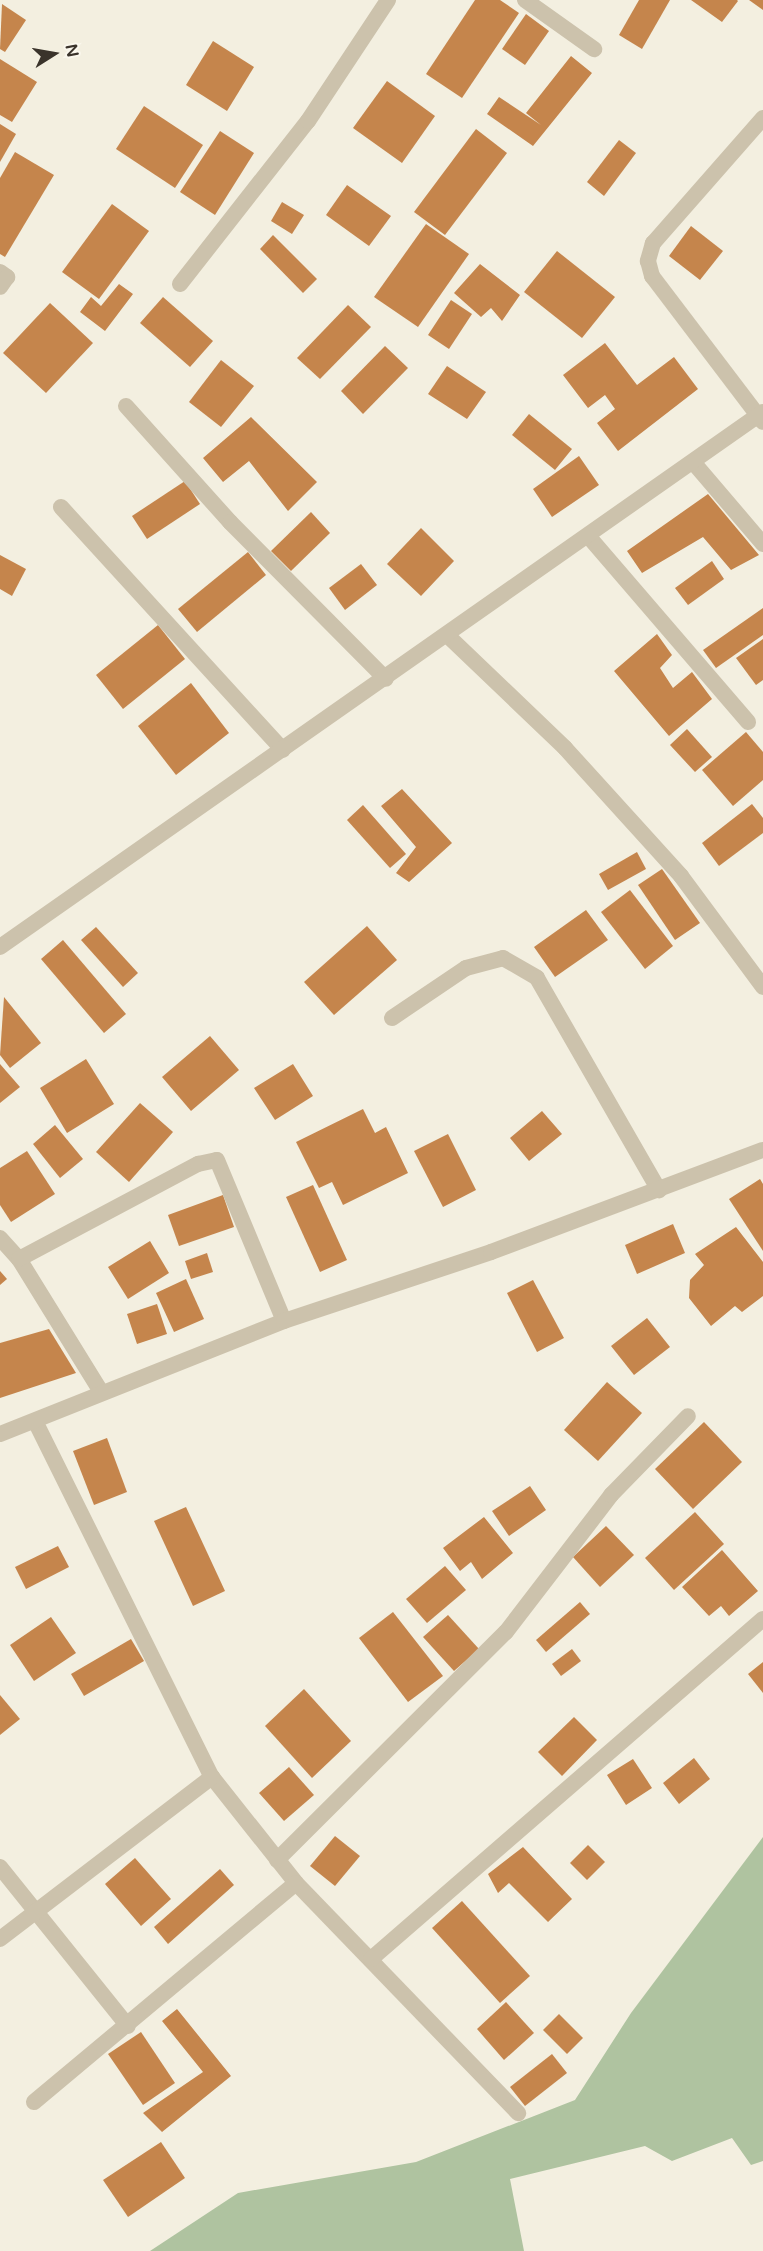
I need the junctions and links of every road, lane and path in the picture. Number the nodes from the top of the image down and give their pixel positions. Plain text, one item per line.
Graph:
1 (388, 0) edge
2 (525, 0) edge
3 (594, 49) dead end
4 (763, 118) edge
5 (0, 272) edge
6 (180, 284) dead end
7 (0, 287) edge
8 (126, 406) dead end
9 (761, 417) edge
10 (693, 462) junction
11 (61, 507) dead end
12 (589, 537) junction
13 (763, 544) edge
14 (447, 636) junction
15 (386, 679) junction
16 (748, 722) dead end
17 (284, 750) junction
18 (0, 946) edge
19 (763, 987) edge
20 (392, 1018) dead end
21 (763, 1150) edge
22 (659, 1190) junction
23 (0, 1239) edge
24 (20, 1259) junction
25 (284, 1321) junction
26 (100, 1390) junction
27 (688, 1416) dead end
28 (35, 1421) junction
29 (0, 1434) edge
30 (763, 1619) edge
31 (212, 1777) junction
32 (277, 1860) junction
33 (0, 1867) edge
34 (296, 1882) junction
35 (35, 1913) junction
36 (0, 1939) edge
37 (370, 1959) junction
38 (128, 2026) junction
39 (34, 2102) dead end
40 (518, 2113) dead end

1 - 6 street
2 - 3 street
4 - 9 street
5 - 7 street
8 - 15 street
9 - 10 street
10 - 12 street
10 - 13 street
11 - 17 street
12 - 14 street
12 - 16 street
14 - 15 street
14 - 19 street
15 - 17 street
17 - 18 street
20 - 22 street
21 - 22 street
22 - 25 street
23 - 24 street
24 - 25 street
24 - 26 street
25 - 26 street
26 - 28 street
27 - 32 street
28 - 29 street
28 - 31 street
30 - 37 street
31 - 32 street
31 - 35 street
32 - 34 street
33 - 35 street
34 - 37 street
34 - 38 street
35 - 36 street
35 - 38 street
37 - 40 street
38 - 39 street

